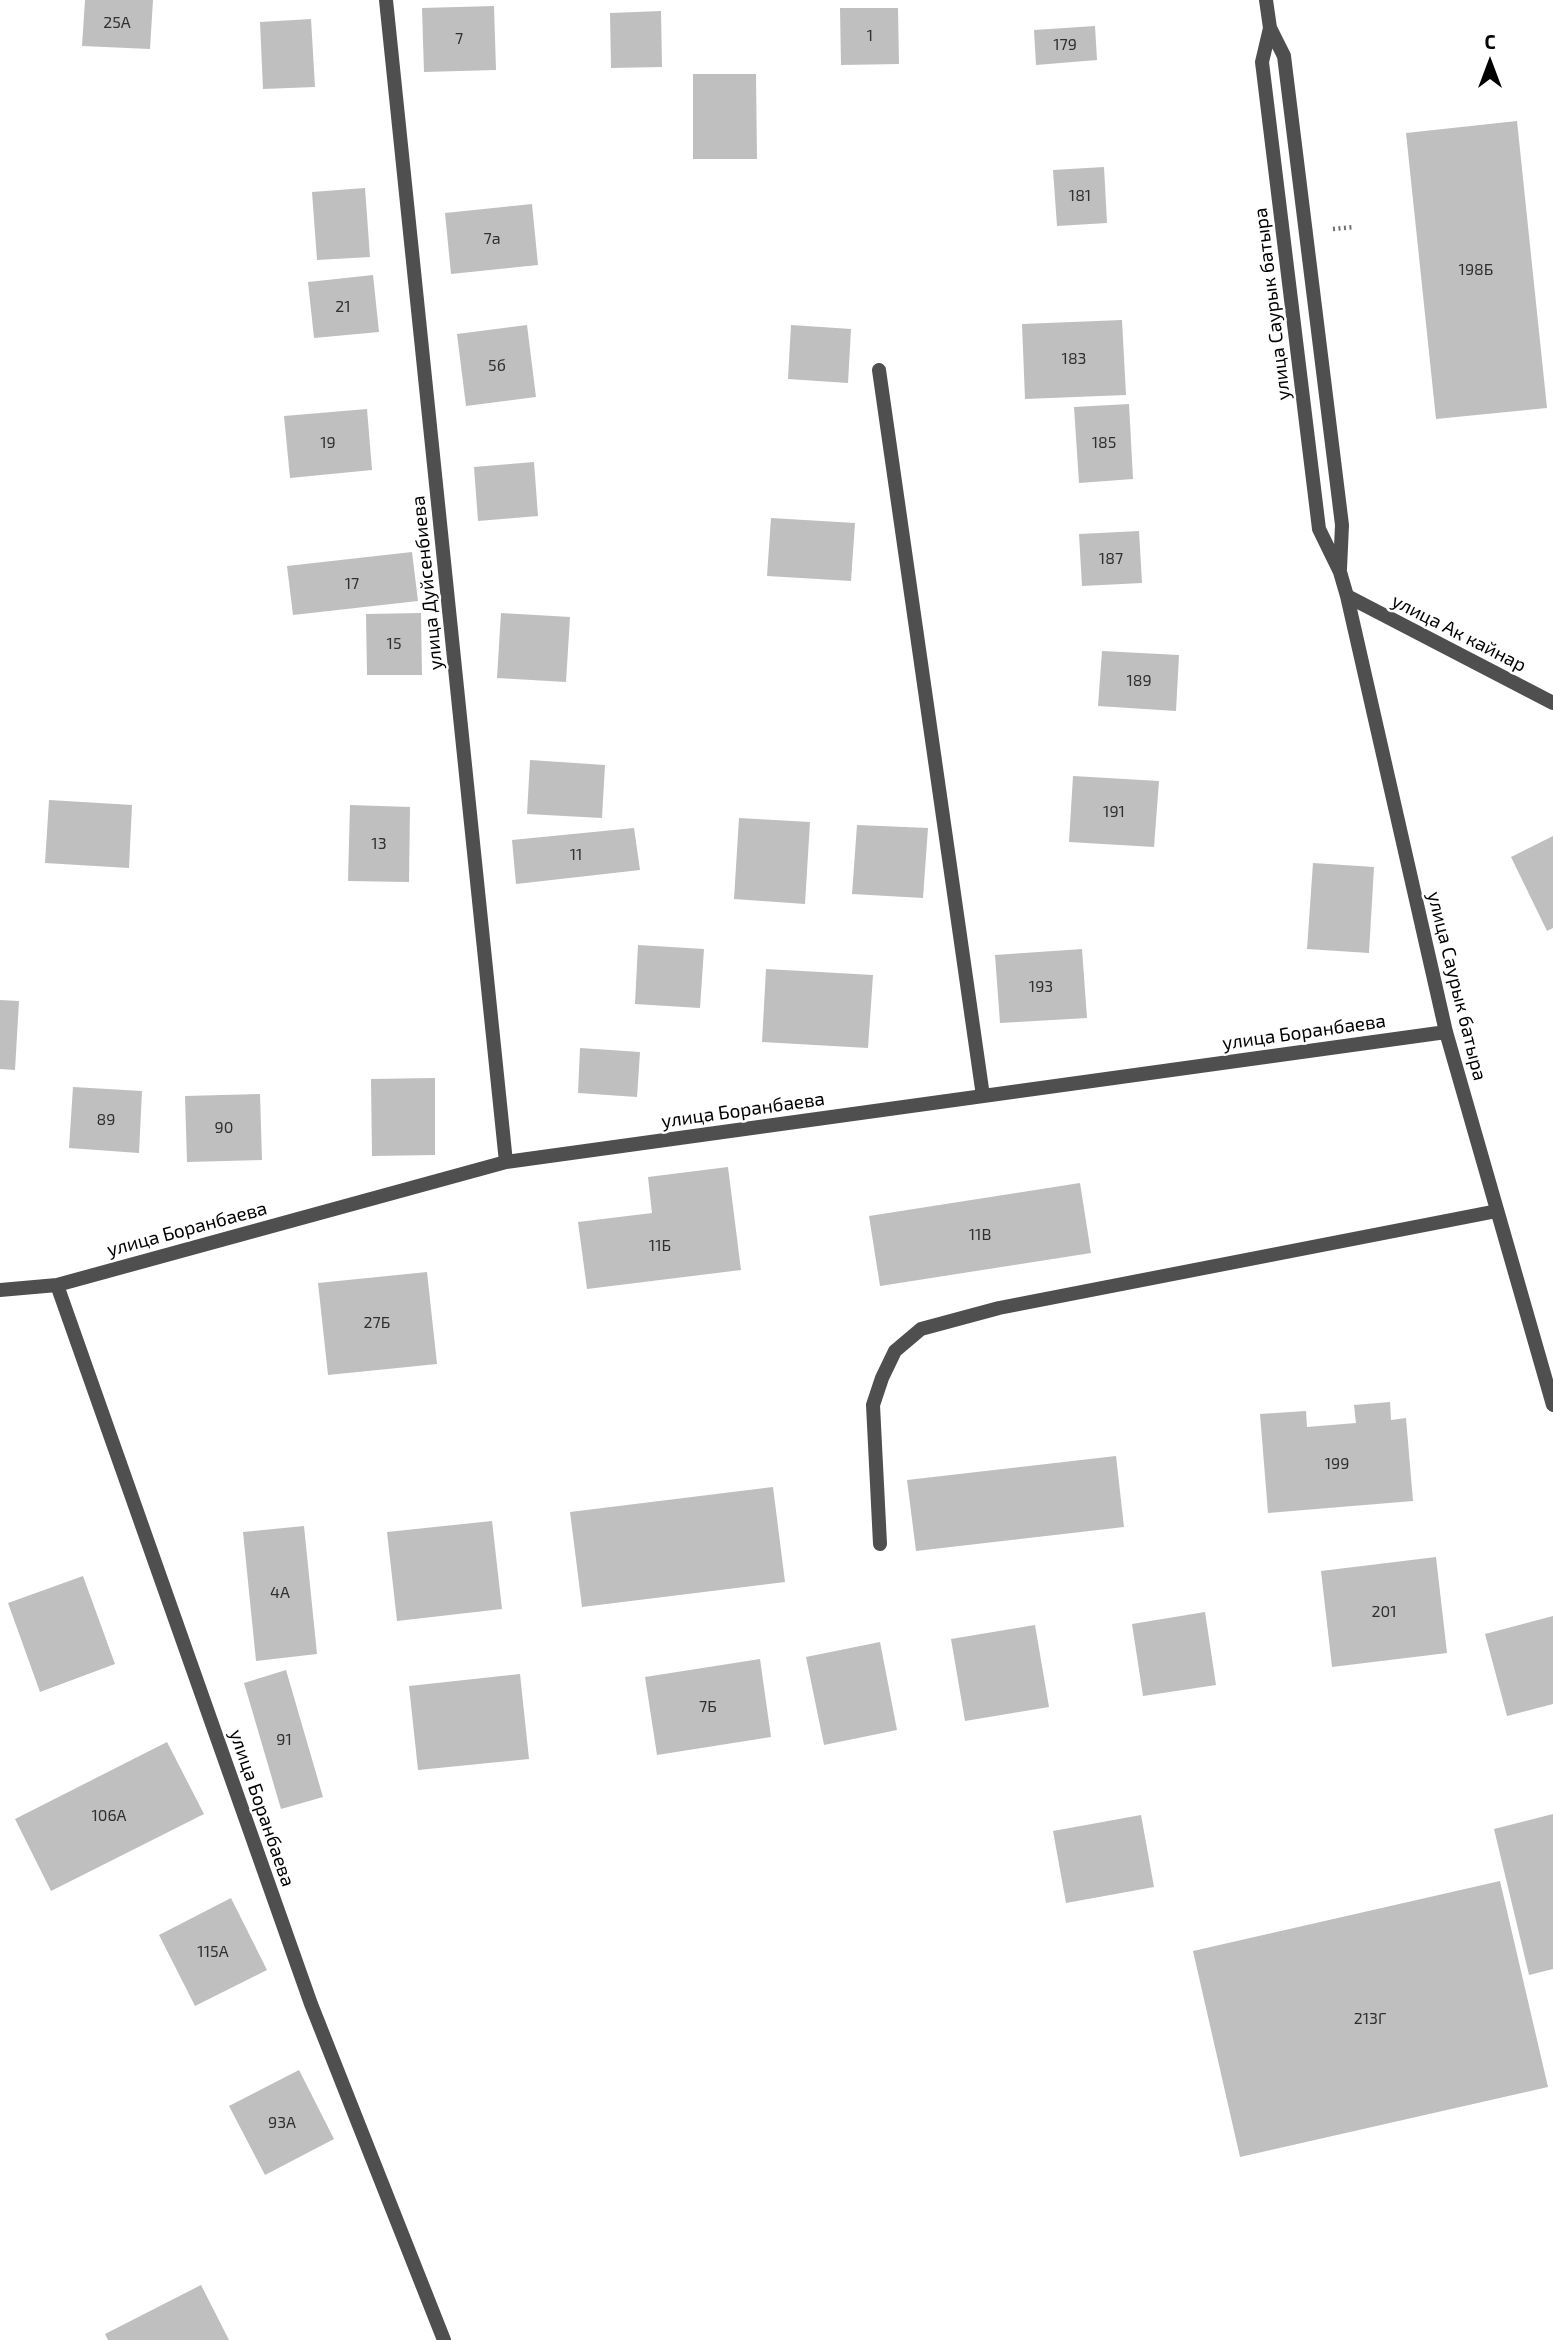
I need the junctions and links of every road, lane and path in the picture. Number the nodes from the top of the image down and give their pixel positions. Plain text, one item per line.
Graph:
1 (386, 0) edge
2 (1266, 0) edge
3 (1270, 28) junction
4 (879, 370) dead end
5 (1340, 572) junction
6 (1347, 596) junction
7 (1553, 703) edge
8 (1446, 1032) junction
9 (983, 1096) junction
10 (506, 1162) junction
11 (1497, 1211) junction
12 (57, 1285) junction
13 (0, 1290) edge
14 (1553, 1405) edge
15 (880, 1544) dead end
16 (444, 2340) edge

1 - 10 street, улица Дуйсенбиева
2 - 3 street, улица Саурык батыра
3 - 5 street, улица Саурык батыра
3 - 5 street, улица Саурык батыра
4 - 9 street
5 - 6 street, улица Саурык батыра
6 - 7 street, улица Ак кайнар
6 - 8 street, улица Саурык батыра
8 - 9 street, улица Боранбаева
8 - 11 street, улица Саурык батыра
9 - 10 street, улица Боранбаева
10 - 12 street, улица Боранбаева
11 - 14 street, улица Саурык батыра
11 - 15 street
12 - 13 street, улица Боранбаева
12 - 16 street, улица Боранбаева

